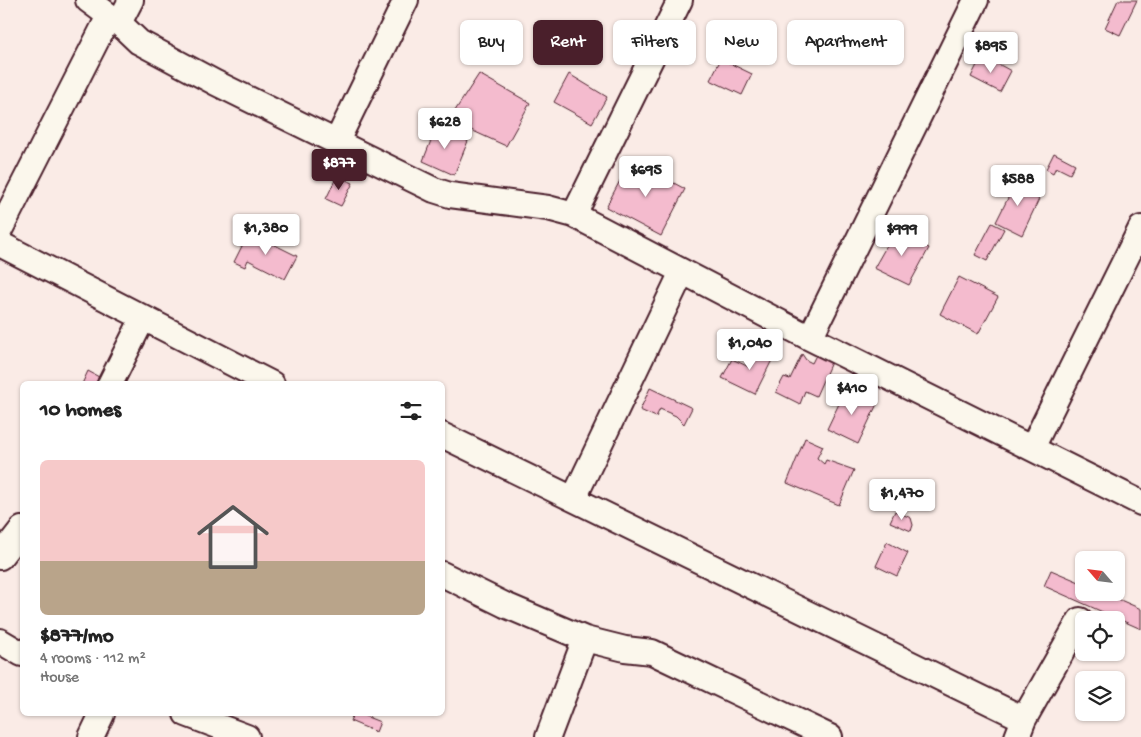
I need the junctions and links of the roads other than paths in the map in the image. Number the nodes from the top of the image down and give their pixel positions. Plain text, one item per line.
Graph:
1 (88, 0) edge
2 (131, 0) edge
3 (406, 0) edge
4 (680, 0) edge
5 (976, 0) edge
6 (114, 20) junction
7 (336, 142) junction
8 (574, 215) junction
9 (1141, 228) edge
10 (0, 230) edge
11 (0, 244) edge
12 (682, 272) junction
13 (143, 318) junction
14 (810, 338) junction
15 (112, 381) edge
16 (266, 381) edge
17 (445, 436) edge
18 (1032, 448) junction
19 (574, 498) junction
20 (1141, 503) edge
21 (20, 532) edge
22 (0, 557) edge
23 (445, 575) edge
24 (1075, 629) edge
25 (585, 639) junction
26 (0, 641) edge
27 (20, 653) edge
28 (101, 716) edge
29 (191, 716) edge
30 (1020, 728) edge
31 (91, 737) edge
32 (247, 737) edge
33 (548, 737) edge
34 (830, 737) edge

1 - 6 street
2 - 6 street
3 - 7 street
4 - 8 street
5 - 14 street
6 - 7 street
6 - 10 street
7 - 8 street
8 - 12 street
9 - 18 street
11 - 13 street
12 - 14 street
12 - 19 street
13 - 15 street
13 - 16 street
14 - 18 street
17 - 19 street
18 - 20 street
19 - 30 street
21 - 22 street
23 - 25 street
24 - 30 street
25 - 33 street
25 - 34 street
26 - 27 street
28 - 31 street
29 - 32 street

